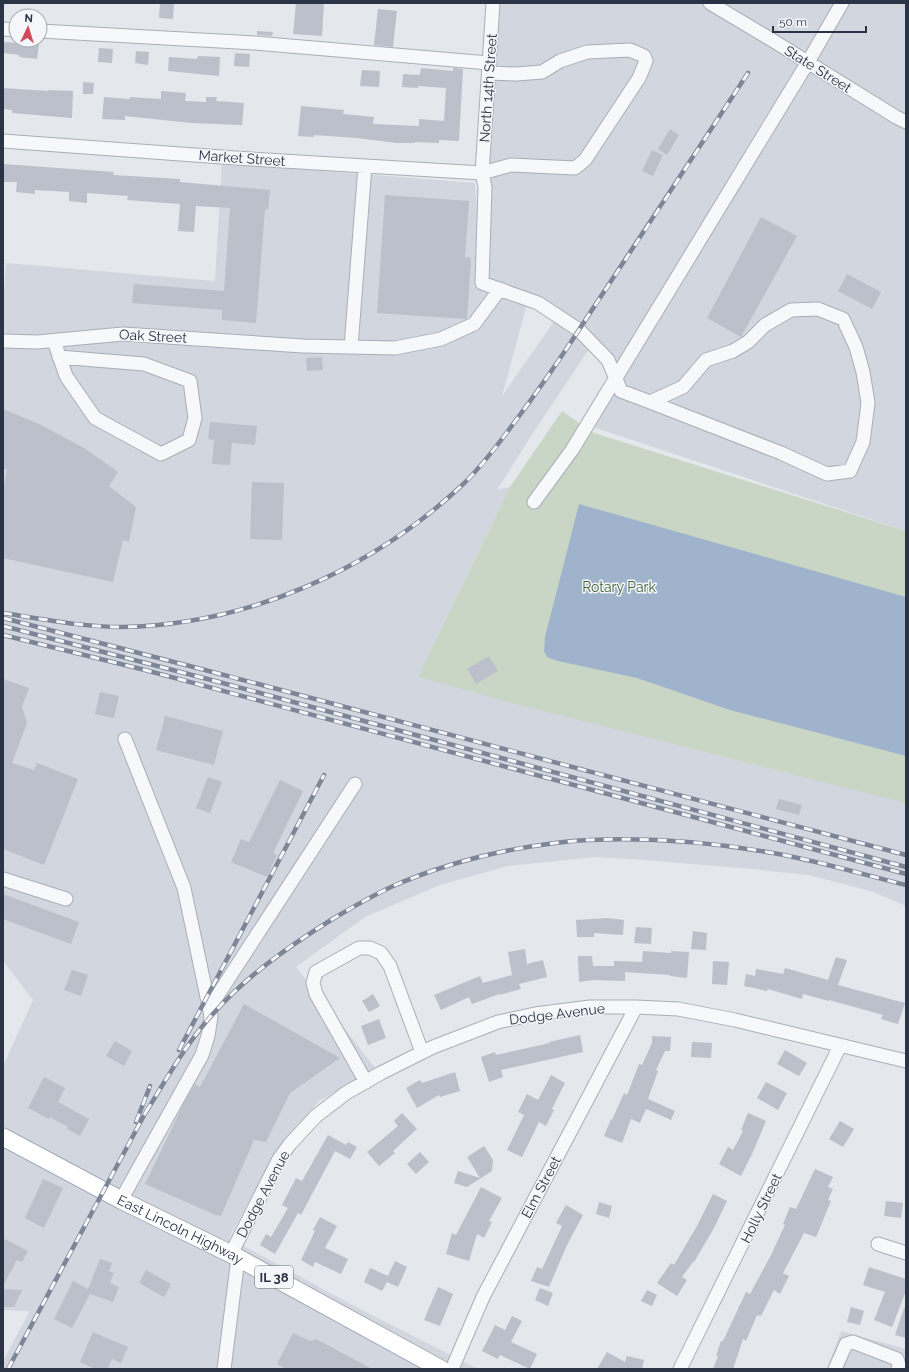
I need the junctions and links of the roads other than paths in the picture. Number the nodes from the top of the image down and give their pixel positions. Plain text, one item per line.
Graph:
1 (493, 3) edge
2 (710, 3) edge
3 (842, 3) edge
4 (48, 31) edge
5 (808, 62) junction
6 (489, 68) junction
7 (906, 122) edge
8 (3, 141) edge
9 (365, 166) junction
10 (482, 173) junction
11 (500, 289) junction
12 (3, 341) edge
13 (54, 341) junction
14 (351, 347) junction
15 (59, 357) junction
16 (616, 377) junction
17 (650, 402) junction
18 (534, 502) dead end
19 (125, 739) dead end
20 (355, 784) dead end
21 (3, 879) edge
22 (66, 899) dead end
23 (210, 1006) junction
24 (636, 1007) junction
25 (840, 1046) junction
26 (422, 1052) junction
27 (906, 1061) edge
28 (366, 1082) junction
29 (3, 1139) edge
30 (121, 1200) junction
31 (878, 1244) dead end
32 (906, 1253) edge
33 (235, 1256) junction
34 (224, 1369) edge
35 (441, 1369) edge
36 (452, 1369) edge
37 (680, 1369) edge
38 (835, 1369) edge
39 (898, 1369) edge

1 - 6 street, North 14th Street
2 - 5 street, State Street
3 - 5 street
4 - 6 street
5 - 7 street, State Street
5 - 16 street
6 - 10 street, North 14th Street
6 - 10 street, Market Street
8 - 9 street, Market Street
9 - 10 street, Market Street
9 - 14 street
10 - 11 street, North 14th Street
11 - 14 street, Oak Street
11 - 16 street
12 - 13 street, Oak Street
13 - 14 street, Oak Street
13 - 15 street
15 - 15 street
16 - 17 street
16 - 18 street
17 - 17 street
19 - 23 street
20 - 23 street
21 - 22 street
23 - 30 street
24 - 25 street, Dodge Avenue
24 - 26 street, Dodge Avenue
24 - 36 street, Elm Street
25 - 27 street, Dodge Avenue
25 - 37 street, Holly Street
26 - 28 street, Dodge Avenue
26 - 28 street
28 - 33 street, Dodge Avenue
29 - 30 main road, East Lincoln Highway / IL 38
30 - 33 main road, East Lincoln Highway / IL 38
31 - 32 street
33 - 34 street, Dodge Avenue
33 - 35 main road, East Lincoln Highway / IL 38
38 - 39 street

